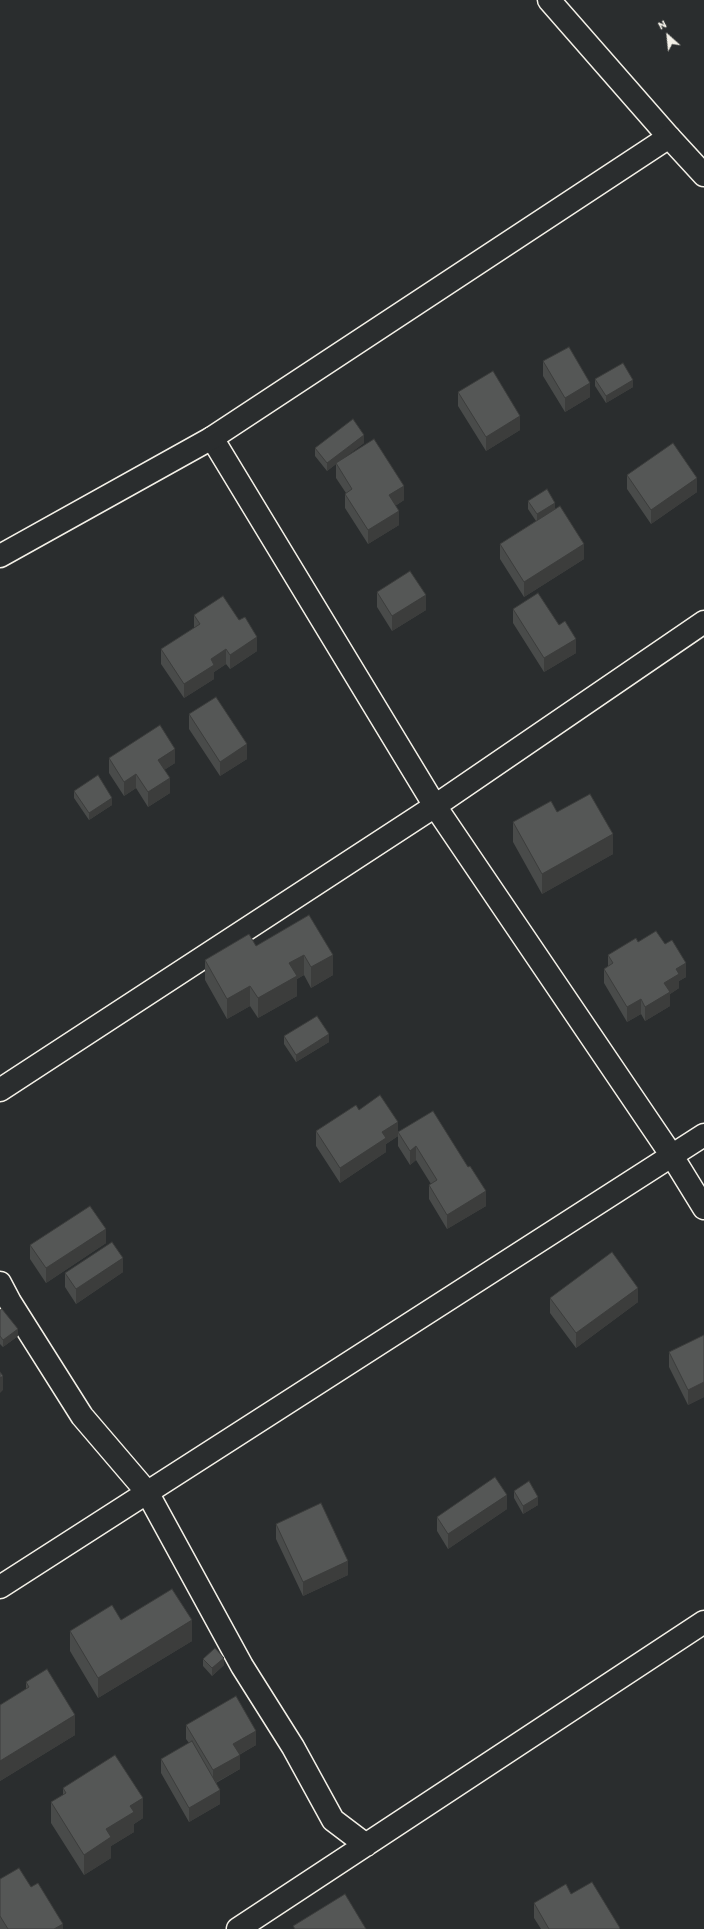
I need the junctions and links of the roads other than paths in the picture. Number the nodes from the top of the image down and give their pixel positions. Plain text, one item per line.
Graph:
1 (549, 0) edge
2 (669, 138) junction
3 (704, 175) edge
4 (212, 438) junction
5 (0, 556) edge
6 (704, 622) edge
7 (435, 806) junction
8 (2, 1086) edge
9 (704, 1135) edge
10 (672, 1156) junction
11 (704, 1208) edge
12 (0, 1283) edge
13 (147, 1492) junction
14 (0, 1587) edge
15 (704, 1622) edge
16 (366, 1845) junction
17 (238, 1929) edge

1 - 2 street
2 - 3 street
2 - 4 street
4 - 5 street
4 - 7 street
6 - 7 street
7 - 8 street
7 - 10 street
9 - 10 street
10 - 11 street
10 - 13 street
12 - 13 street
13 - 14 street
13 - 16 street
15 - 16 street
16 - 17 street

